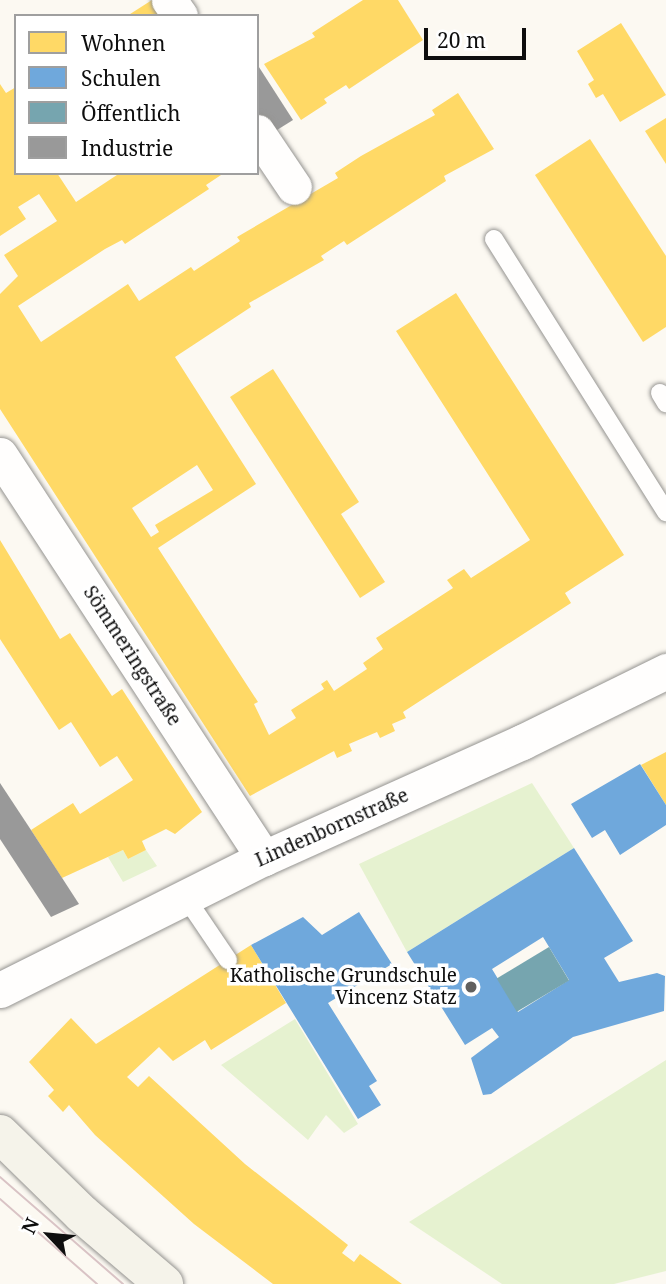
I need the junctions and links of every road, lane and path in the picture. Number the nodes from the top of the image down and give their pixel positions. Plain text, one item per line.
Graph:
1 (259, 135) edge
2 (294, 187) dead end
3 (494, 239) dead end
4 (0, 455) edge
5 (666, 512) edge
6 (666, 671) edge
7 (264, 858) junction
8 (186, 898) junction
9 (229, 960) dead end
10 (0, 990) edge
11 (0, 1134) edge
12 (163, 1284) edge

1 - 2 street
3 - 5 lane
4 - 7 street, Sömmeringstraße
6 - 7 street, Lindenbornstraße
7 - 8 street, Lindenbornstraße
8 - 9 lane
8 - 10 street, Lindenbornstraße
11 - 12 main road

